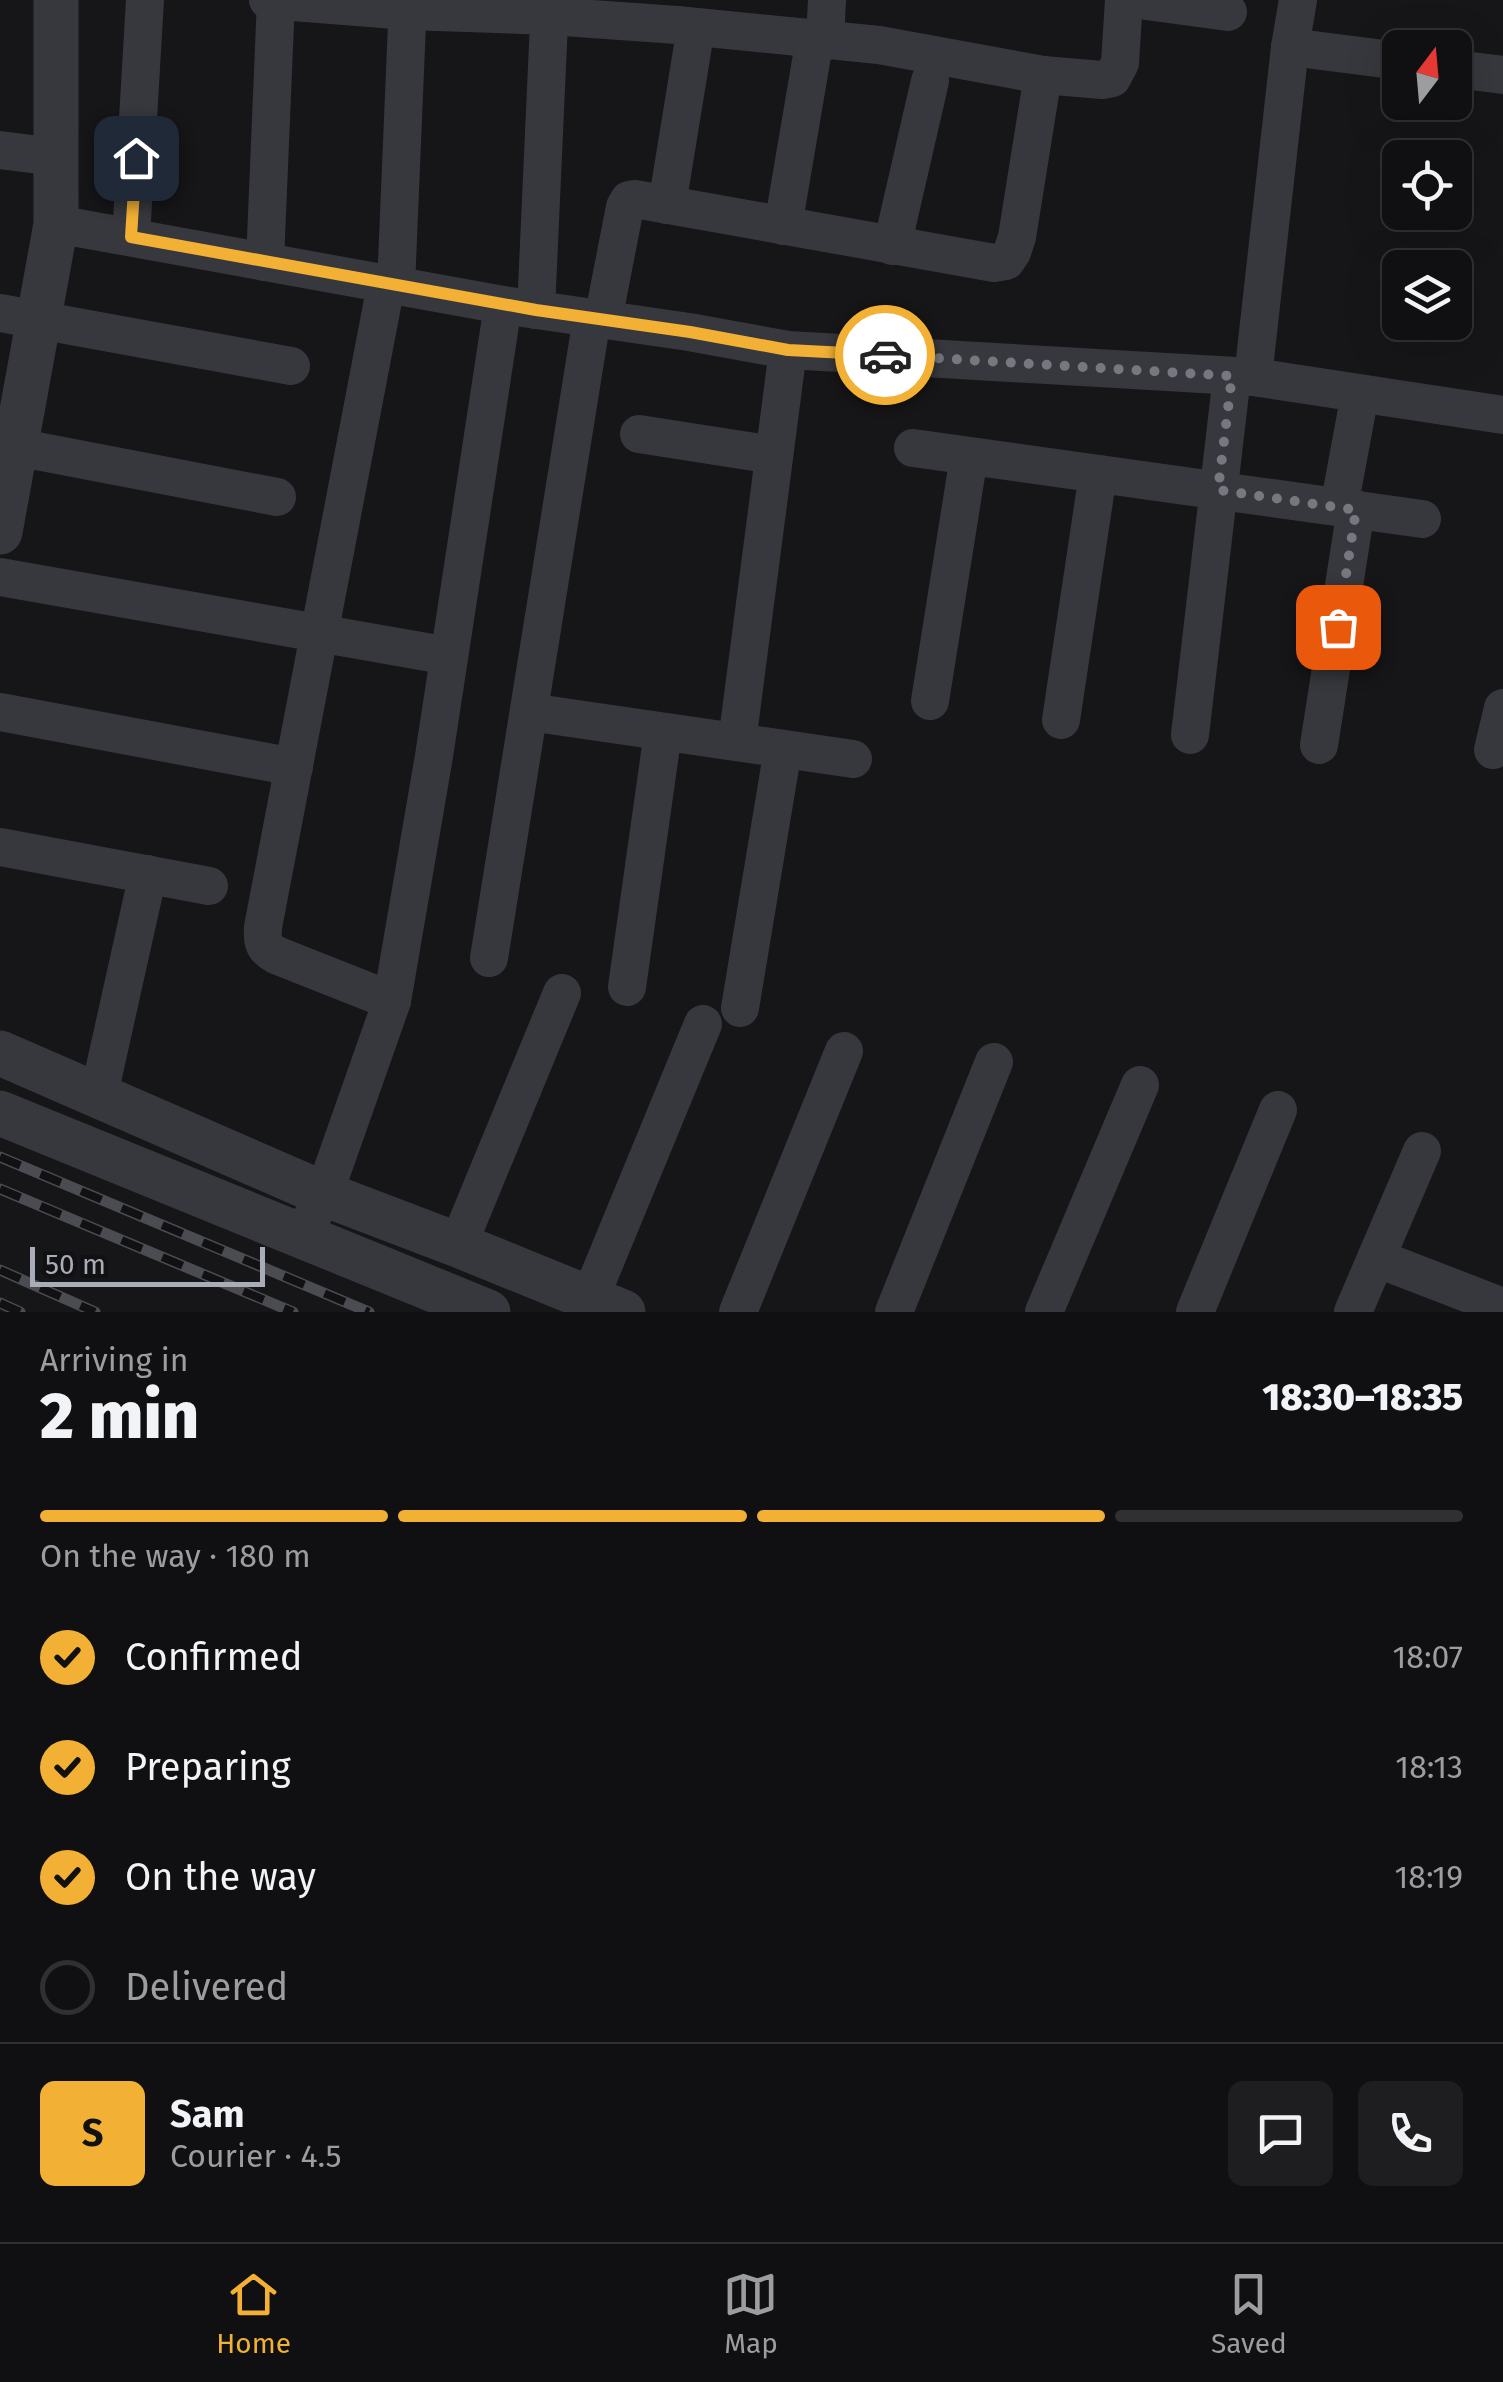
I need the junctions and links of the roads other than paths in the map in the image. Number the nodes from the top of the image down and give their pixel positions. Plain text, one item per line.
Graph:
1 (56, 0) edge
2 (145, 0) edge
3 (268, 0) edge
4 (276, 0) edge
5 (827, 0) edge
6 (1124, 0) edge
7 (1139, 0) edge
8 (1298, 0) edge
9 (408, 5) edge
10 (550, 8) edge
11 (1228, 12) dead end
12 (684, 17) edge
13 (820, 39) junction
14 (1290, 47) junction
15 (1382, 59) edge
16 (1472, 71) edge
17 (1043, 75) junction
18 (1503, 75) edge
19 (930, 81) dead end
20 (0, 150) edge
21 (56, 157) junction
22 (667, 205) junction
23 (56, 224) junction
24 (783, 226) junction
25 (131, 237) junction
26 (892, 246) junction
27 (265, 262) junction
28 (391, 286) junction
29 (519, 308) junction
30 (20, 316) edge
31 (597, 319) junction
32 (788, 350) junction
33 (291, 366) dead end
34 (1242, 376) junction
35 (1360, 394) junction
36 (1503, 415) edge
37 (638, 434) dead end
38 (8, 446) edge
39 (914, 448) dead end
40 (774, 456) junction
41 (969, 456) junction
42 (1098, 474) junction
43 (1218, 490) junction
44 (276, 497) dead end
45 (1347, 508) junction
46 (1422, 518) dead end
47 (0, 532) edge
48 (0, 577) edge
49 (320, 632) junction
50 (449, 656) junction
51 (930, 701) dead end
52 (1503, 708) edge
53 (0, 712) edge
54 (529, 712) junction
55 (1062, 720) dead end
56 (663, 732) junction
57 (1190, 735) dead end
58 (737, 742) junction
59 (1319, 745) dead end
60 (782, 750) junction
61 (1493, 750) dead end
62 (852, 759) dead end
63 (294, 767) junction
64 (0, 848) edge
65 (148, 874) junction
66 (209, 886) dead end
67 (489, 958) dead end
68 (627, 987) dead end
69 (562, 993) dead end
70 (392, 1001) junction
71 (740, 1008) dead end
72 (703, 1024) dead end
73 (844, 1051) dead end
74 (0, 1054) edge
75 (994, 1062) dead end
76 (1140, 1085) dead end
77 (99, 1094) junction
78 (1278, 1110) dead end
79 (0, 1112) edge
80 (1422, 1151) dead end
81 (324, 1194) junction
82 (302, 1236) junction
83 (458, 1245) junction
84 (1376, 1258) junction
85 (607, 1305) edge
86 (1503, 1306) edge
87 (488, 1312) edge
88 (738, 1312) edge
89 (894, 1312) edge
90 (1044, 1312) edge
91 (1195, 1312) edge
92 (1353, 1312) edge

1 - 21 street
2 - 25 street
3 - 4 street
4 - 9 street
4 - 27 street
5 - 13 street
6 - 17 street
7 - 11 street
8 - 14 street
9 - 10 street
9 - 28 street
10 - 12 street
10 - 29 street
12 - 13 street
12 - 22 street
13 - 17 street
13 - 24 street
14 - 15 street
14 - 34 street
16 - 18 street
17 - 26 street
19 - 26 street
20 - 21 street
21 - 23 street
22 - 24 street
22 - 31 street
23 - 25 street
23 - 30 street
24 - 26 street
25 - 27 street
27 - 28 street
28 - 29 street
28 - 49 street
29 - 31 street
29 - 50 street
30 - 33 street
30 - 38 street
31 - 32 street
31 - 54 street
32 - 34 street
32 - 40 street
34 - 35 street
34 - 43 street
35 - 36 street
35 - 45 street
37 - 40 street
38 - 44 street
38 - 47 street
39 - 41 street
40 - 58 street
41 - 42 street
41 - 51 street
42 - 43 street
42 - 55 street
43 - 45 street
43 - 57 street
45 - 46 street
45 - 59 street
48 - 49 street
49 - 50 street
49 - 63 street
50 - 70 street
52 - 61 street
53 - 63 street
54 - 56 street
54 - 67 street
56 - 58 street
56 - 68 street
58 - 60 street
60 - 62 street
60 - 71 street
63 - 70 street
64 - 65 street
65 - 66 street
65 - 77 street
69 - 83 street
70 - 81 street
72 - 85 street
73 - 88 street
74 - 77 street
75 - 89 street
76 - 90 street
77 - 81 street
78 - 91 street
79 - 82 street
80 - 84 street
81 - 82 street
81 - 83 street
82 - 87 street
83 - 85 street
84 - 86 street
84 - 92 street

